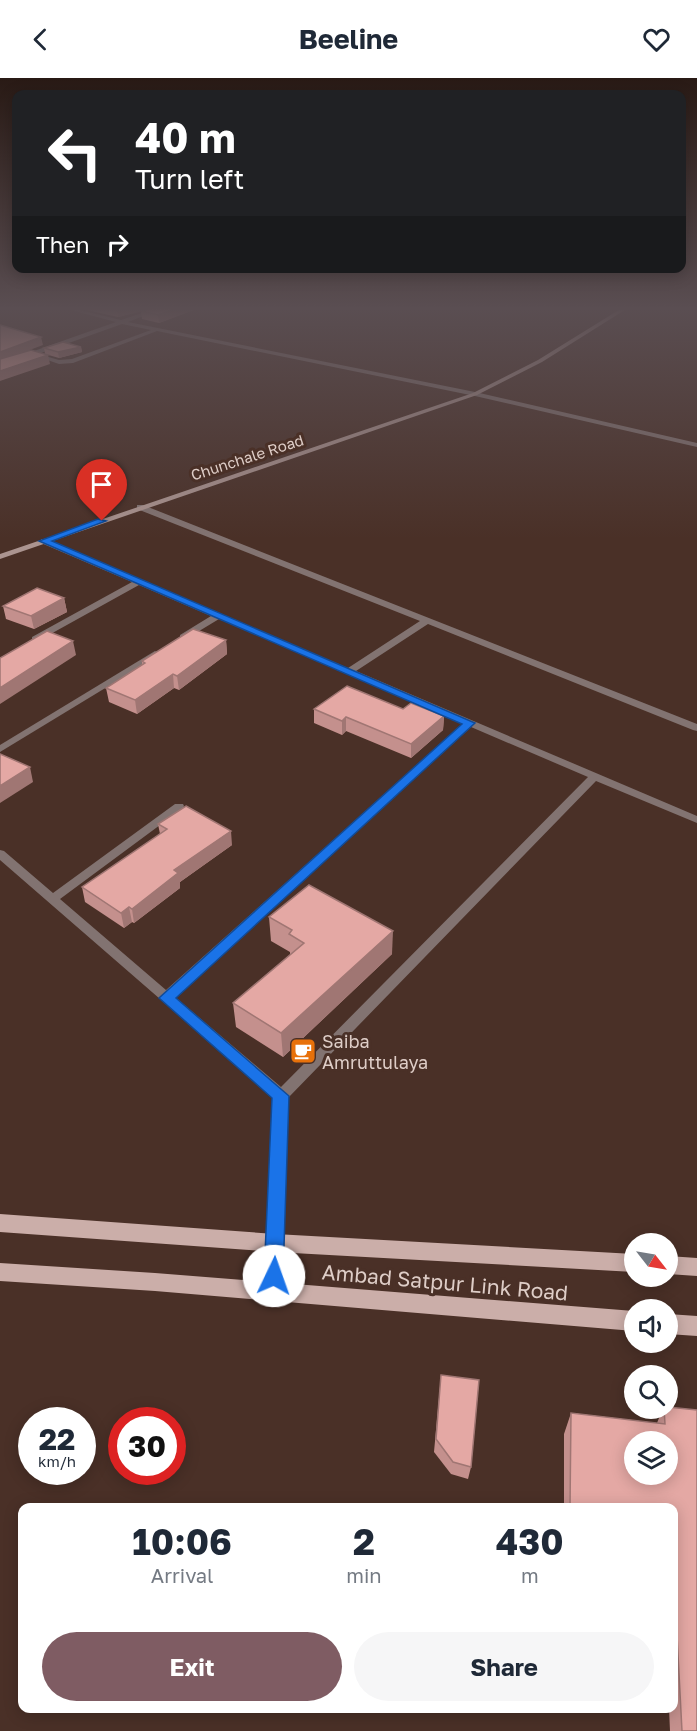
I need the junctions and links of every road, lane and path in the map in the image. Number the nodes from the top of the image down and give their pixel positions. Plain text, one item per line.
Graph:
1 (432, 385) edge
2 (492, 385) edge
3 (475, 394) junction
4 (697, 445) edge
5 (140, 507) junction
6 (44, 541) junction
7 (0, 557) edge
8 (138, 582) junction
9 (217, 616) junction
10 (427, 621) junction
11 (178, 640) edge
12 (30, 642) edge
13 (168, 646) edge
14 (348, 672) junction
15 (469, 723) junction
16 (697, 728) edge
17 (0, 748) edge
18 (595, 777) junction
19 (179, 806) dead end
20 (697, 820) edge
21 (0, 854) edge
22 (52, 899) junction
23 (166, 998) junction
24 (280, 1096) junction
25 (0, 1223) edge
26 (275, 1243) junction
27 (624, 1262) edge
28 (678, 1266) edge
29 (697, 1267) edge
30 (0, 1272) edge
31 (273, 1292) junction
32 (624, 1320) edge
33 (678, 1325) edge
34 (697, 1326) edge

1 - 3 street
2 - 3 street, Chunchale Road
3 - 4 street
3 - 5 street, Chunchale Road
5 - 6 street, Chunchale Road
5 - 10 street
6 - 7 street, Chunchale Road
6 - 8 street
8 - 9 street
8 - 12 street
9 - 11 street
9 - 14 street
10 - 14 street
10 - 16 street
13 - 17 street
14 - 15 street
15 - 18 street
15 - 23 street
18 - 20 street
18 - 24 street
19 - 22 street
21 - 22 street
22 - 23 street
23 - 24 street
24 - 26 street
25 - 26 main road, Ambad Satpur Link Road
26 - 27 main road, Ambad Satpur Link Road
26 - 31 street
28 - 29 main road
30 - 31 main road, Ambad Satpur Link Road
31 - 32 main road, Ambad Satpur Link Road
33 - 34 main road

